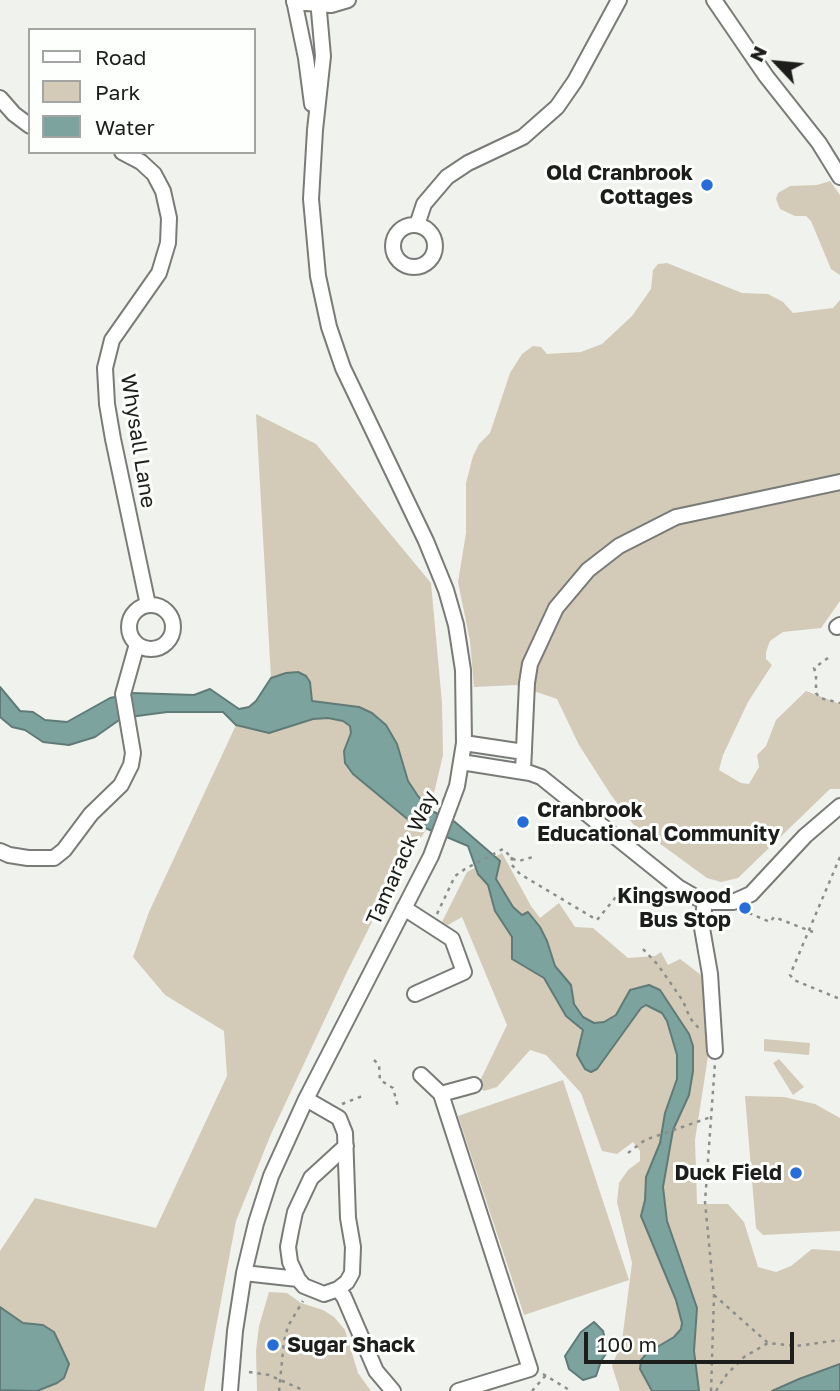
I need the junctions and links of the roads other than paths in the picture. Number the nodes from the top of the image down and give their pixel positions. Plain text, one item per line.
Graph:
1 (348, 0) edge
2 (619, 0) edge
3 (714, 0) edge
4 (294, 1) edge
5 (319, 2) edge
6 (0, 98) edge
7 (28, 124) edge
8 (315, 130) junction
9 (126, 154) edge
10 (840, 177) edge
11 (417, 225) dead end
12 (840, 482) edge
13 (148, 605) junction
14 (137, 644) junction
15 (464, 743) junction
16 (524, 752) junction
17 (461, 762) junction
18 (523, 772) junction
19 (840, 806) edge
20 (0, 851) edge
21 (705, 900) junction
22 (404, 908) junction
23 (415, 994) dead end
24 (716, 1051) road end
25 (421, 1075) dead end
26 (474, 1085) dead end
27 (441, 1094) junction
28 (306, 1099) junction
29 (346, 1146) junction
30 (244, 1273) junction
31 (298, 1279) junction
32 (338, 1289) junction
33 (482, 1388) edge
34 (230, 1391) edge
35 (393, 1391) edge
36 (458, 1391) edge

1 - 5 street
2 - 11 street
3 - 10 street
4 - 5 street, Tamarack Way
4 - 8 street, Tamarack Way
5 - 8 street, Tamarack Way
6 - 7 street
8 - 15 street, Tamarack Way
9 - 13 street, Whysall Lane
12 - 16 street
13 - 14 street
13 - 14 street
14 - 20 street
15 - 16 street
15 - 17 street, Tamarack Way
16 - 18 street
17 - 18 street
17 - 22 street, Tamarack Way
18 - 21 street
19 - 21 street
21 - 24 street
22 - 23 street
22 - 28 street, Tamarack Way
25 - 27 street
26 - 27 street
27 - 33 street
28 - 29 street
28 - 30 street, Tamarack Way
29 - 31 street
29 - 32 street
30 - 31 street
30 - 34 street, Tamarack Way
31 - 32 street
32 - 35 street
33 - 36 street

